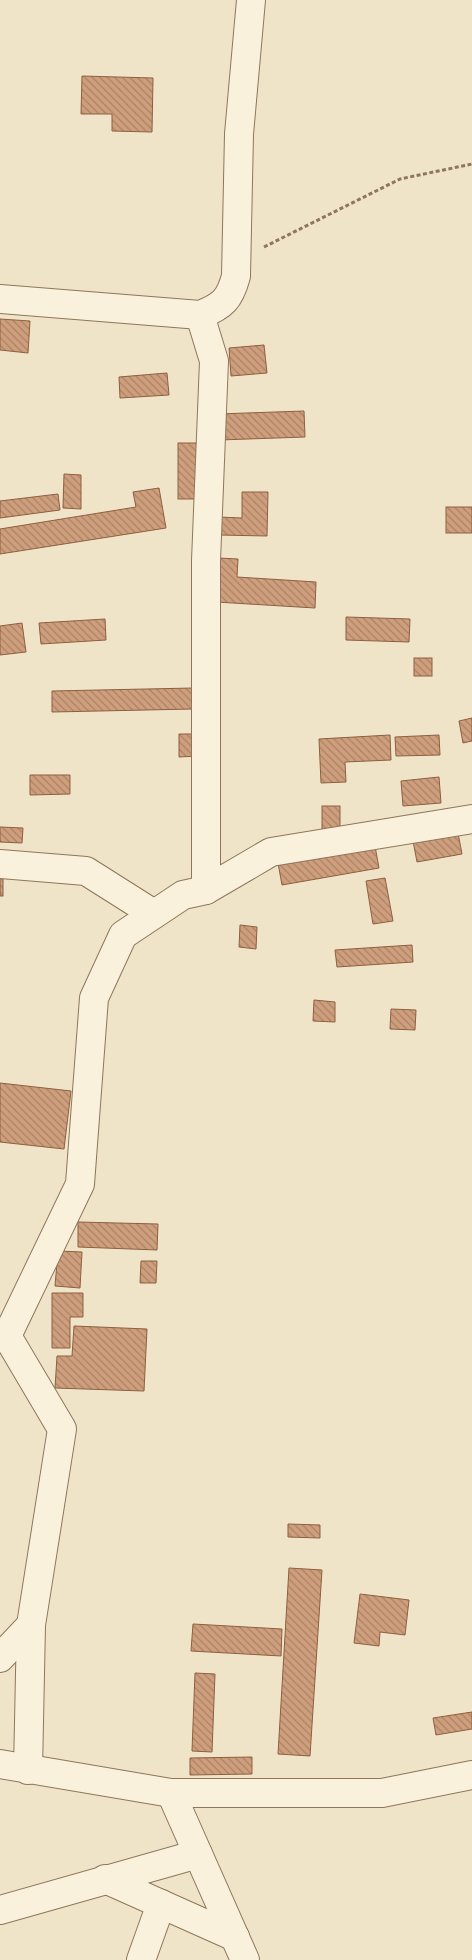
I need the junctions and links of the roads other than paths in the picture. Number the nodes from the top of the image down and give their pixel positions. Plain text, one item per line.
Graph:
1 (251, 0) edge
2 (0, 298) edge
3 (200, 315) junction
4 (472, 819) edge
5 (0, 864) edge
6 (206, 890) junction
7 (154, 914) junction
8 (3, 1335) edge
9 (31, 1625) junction
10 (0, 1658) edge
11 (0, 1764) edge
12 (28, 1770) junction
13 (472, 1775) edge
14 (171, 1793) junction
15 (198, 1854) junction
16 (105, 1879) junction
17 (161, 1904) junction
18 (0, 1910) edge
19 (240, 1949) edge
20 (140, 1960) edge

1 - 3 street
2 - 3 street
3 - 6 street
4 - 6 street
5 - 7 street
6 - 7 street
7 - 8 street
8 - 9 street
9 - 10 street
9 - 12 street
11 - 12 street
12 - 14 street
13 - 14 street
14 - 15 street
15 - 16 street
15 - 19 street
16 - 17 street
16 - 18 street
17 - 19 street
17 - 20 street

